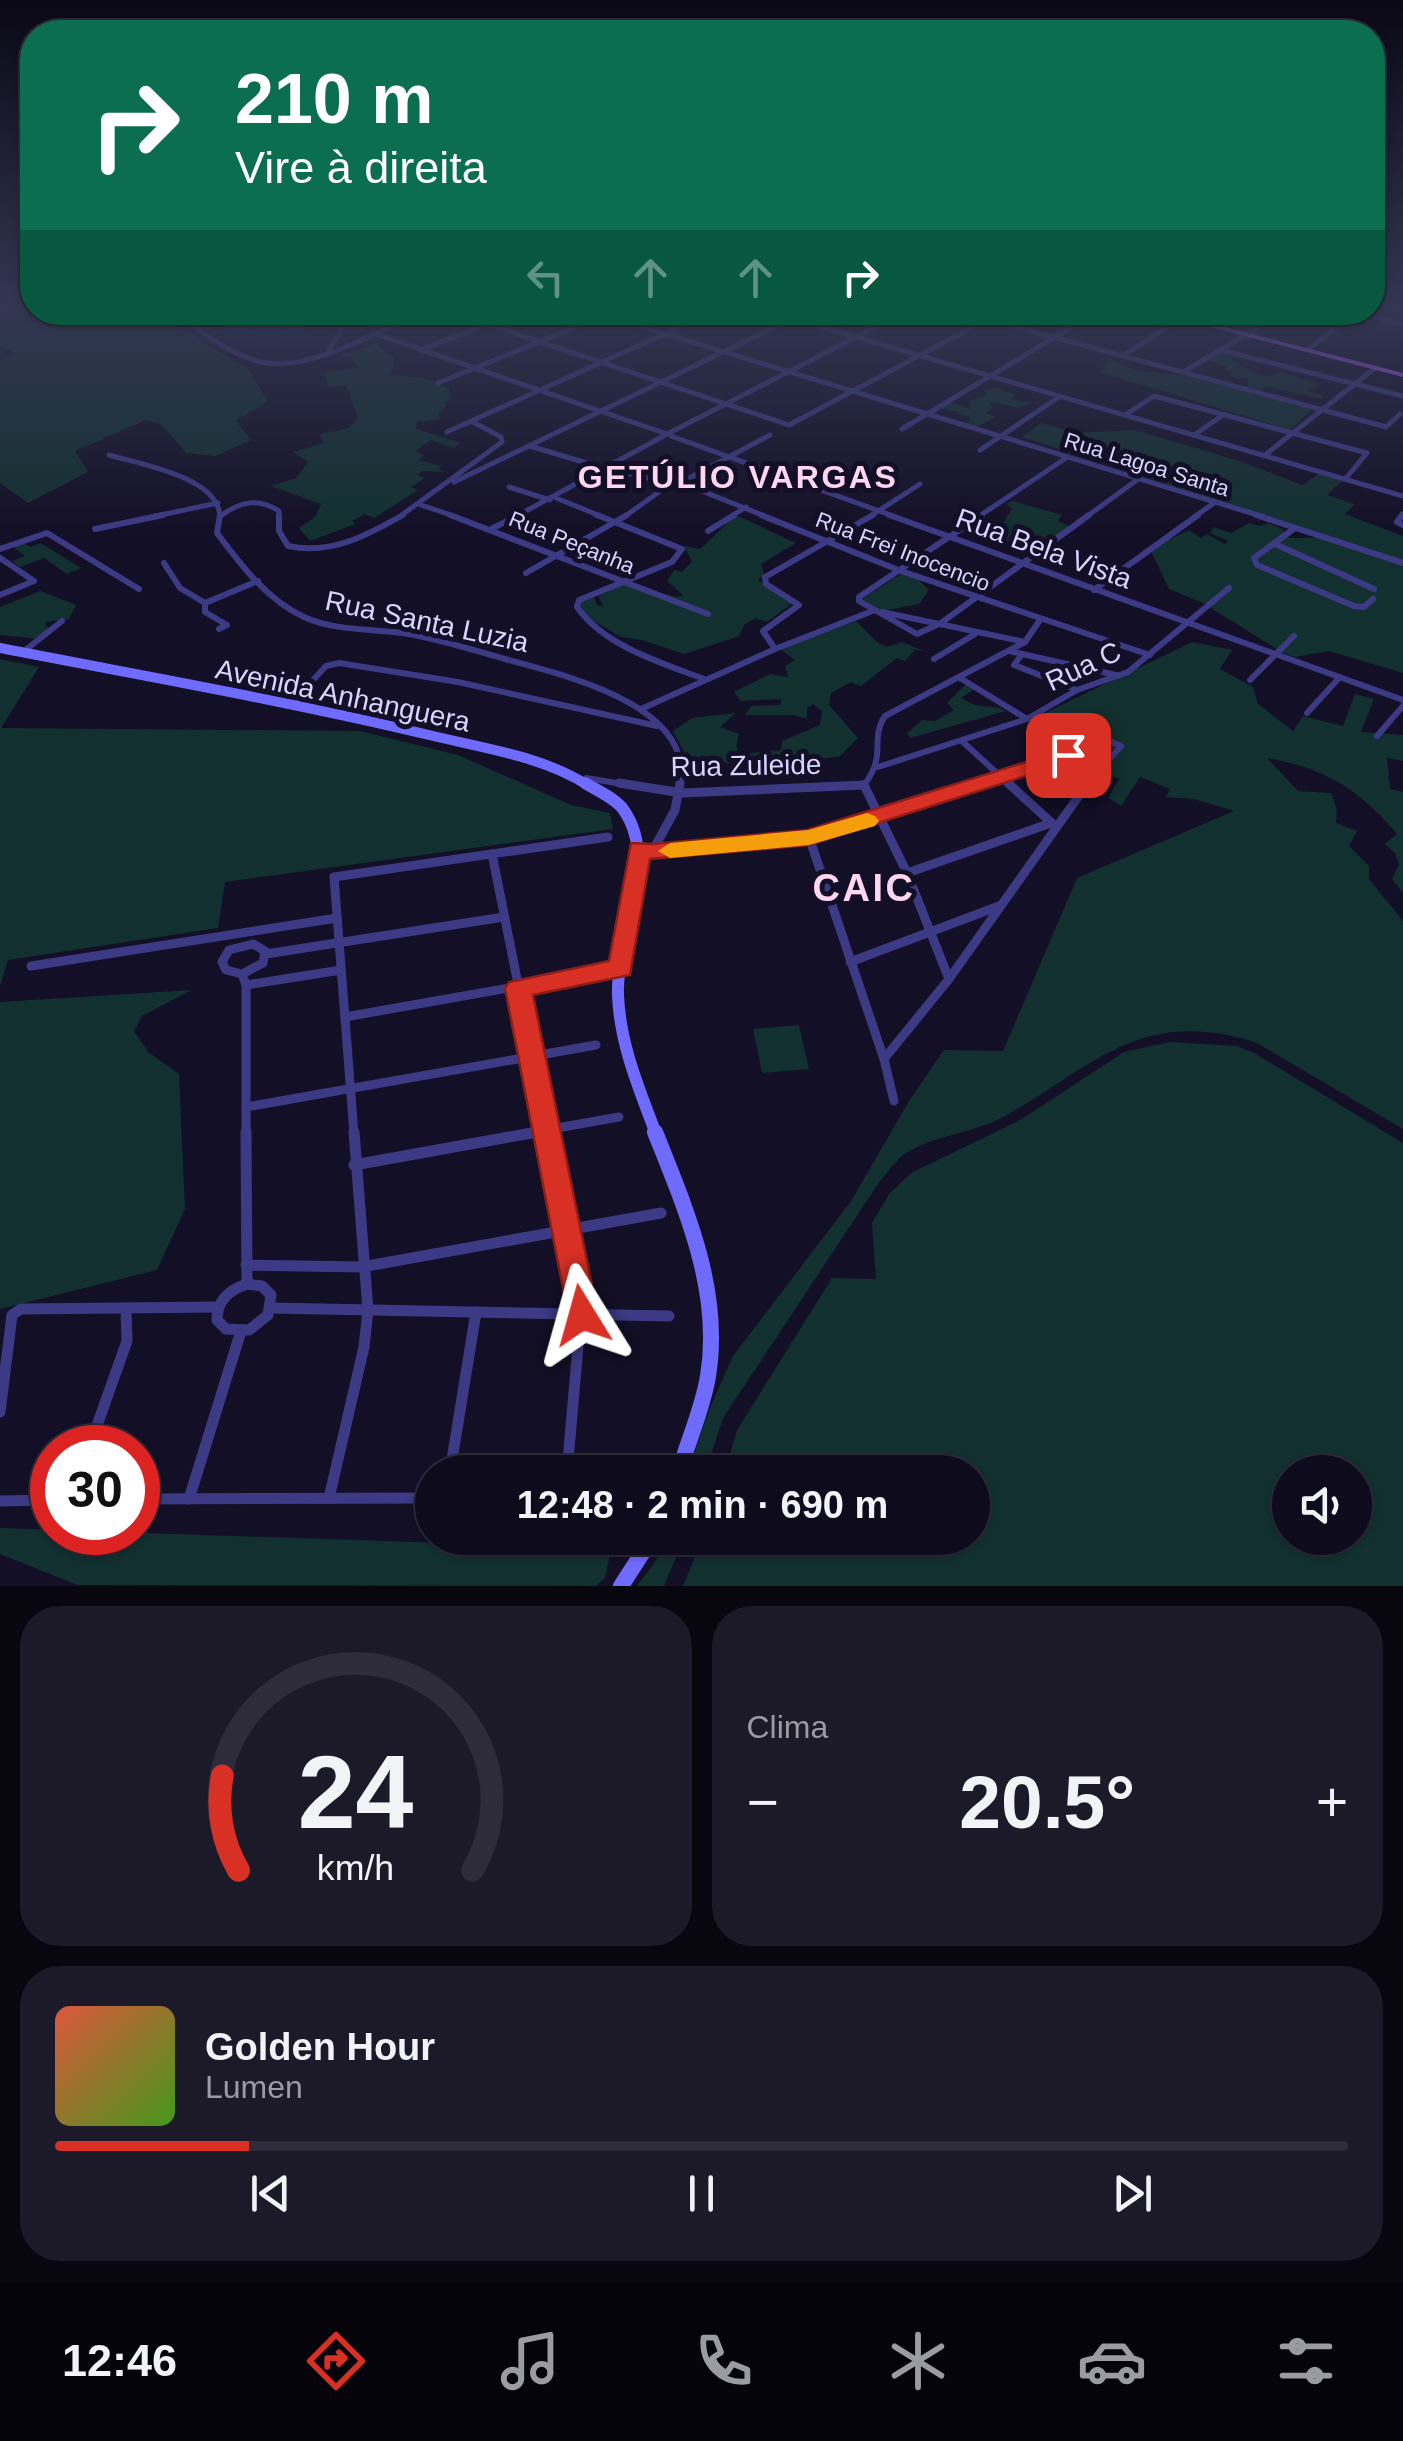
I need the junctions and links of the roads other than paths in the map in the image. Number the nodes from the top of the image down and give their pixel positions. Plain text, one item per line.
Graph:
1 (515, 383) edge
2 (557, 383) edge
3 (659, 383) edge
4 (770, 383) edge
5 (825, 383) edge
6 (873, 383) edge
7 (976, 383) edge
8 (1012, 383) edge
9 (1228, 383) edge
10 (1350, 383) edge
11 (662, 384) junction
12 (1354, 384) junction
13 (538, 392) junction
14 (856, 393) junction
15 (1403, 396) edge
16 (1059, 397) junction
17 (725, 406) junction
18 (1320, 409) junction
19 (602, 412) junction
20 (924, 414) junction
21 (1400, 414) dead end
22 (1125, 415) junction
23 (1223, 415) junction
24 (471, 421) junction
25 (902, 429) dead end
26 (448, 432) dead end
27 (1295, 432) junction
28 (670, 434) junction
29 (770, 435) dead end
30 (1194, 435) junction
31 (998, 438) junction
32 (530, 446) junction
33 (980, 450) dead end
34 (109, 455) dead end
35 (1264, 455) junction
36 (1066, 458) junction
37 (729, 459) junction
38 (603, 468) junction
39 (1346, 478) dead end
40 (1137, 480) junction
41 (454, 482) junction
42 (676, 483) junction
43 (920, 484) dead end
44 (509, 487) dead end
45 (1403, 496) edge
46 (553, 499) junction
47 (1214, 503) junction
48 (218, 504) junction
49 (421, 505) junction
50 (746, 507) junction
51 (879, 512) junction
52 (222, 514) junction
53 (1403, 514) edge
54 (616, 522) junction
55 (1400, 523) edge
56 (493, 528) junction
57 (1295, 528) junction
58 (95, 529) dead end
59 (708, 530) dead end
60 (948, 538) junction
61 (828, 543) junction
62 (1275, 544) junction
63 (0, 549) edge
64 (557, 553) junction
65 (0, 558) edge
66 (164, 563) dead end
67 (1021, 563) junction
68 (1403, 564) edge
69 (901, 571) junction
70 (526, 573) dead end
71 (258, 581) junction
72 (623, 582) junction
73 (1229, 588) dead end
74 (139, 589) dead end
75 (1374, 589) dead end
76 (1094, 590) junction
77 (0, 595) edge
78 (976, 598) junction
79 (1373, 599) dead end
80 (205, 604) junction
81 (876, 611) junction
82 (708, 614) dead end
83 (1040, 620) junction
84 (62, 621) dead end
85 (941, 622) junction
86 (1184, 622) junction
87 (900, 624) junction
88 (930, 628) junction
89 (220, 629) dead end
90 (959, 631) junction
91 (975, 634) junction
92 (1294, 636) dead end
93 (1025, 642) junction
94 (0, 648) edge
95 (775, 649) junction
96 (1008, 650) junction
97 (22, 652) junction
98 (1274, 653) junction
99 (1022, 654) junction
100 (1150, 655) junction
101 (934, 659) dead end
102 (1118, 676) junction
103 (1340, 677) junction
104 (960, 678) junction
105 (704, 679) junction
106 (1250, 680) dead end
107 (1076, 690) junction
108 (1403, 703) edge
109 (290, 706) junction
110 (641, 709) junction
111 (1307, 713) dead end
112 (1027, 719) junction
113 (657, 726) junction
114 (1377, 736) dead end
115 (963, 742) junction
116 (878, 767) junction
117 (572, 774) junction
118 (1001, 779) junction
119 (864, 785) junction
120 (682, 794) junction
121 (880, 817) junction
122 (1054, 825) junction
123 (608, 837) dead end
124 (809, 837) junction
125 (646, 850) junction
126 (492, 854) junction
127 (907, 873) junction
128 (999, 906) junction
129 (504, 917) junction
130 (336, 918) junction
131 (930, 934) junction
132 (247, 938) junction
133 (338, 943) junction
134 (266, 954) junction
135 (850, 962) junction
136 (31, 966) dead end
137 (621, 968) junction
138 (340, 970) junction
139 (244, 979) junction
140 (948, 980) junction
141 (518, 988) junction
142 (345, 1017) junction
143 (596, 1045) dead end
144 (532, 1056) junction
145 (884, 1059) junction
146 (350, 1087) junction
147 (894, 1101) dead end
148 (246, 1107) junction
149 (619, 1117) dead end
150 (547, 1130) junction
151 (354, 1165) junction
152 (660, 1213) dead end
153 (567, 1230) junction
154 (246, 1265) junction
155 (362, 1266) junction
156 (247, 1284) junction
157 (217, 1307) junction
158 (271, 1308) junction
159 (126, 1310) junction
160 (368, 1310) junction
161 (476, 1312) junction
162 (582, 1315) junction
163 (670, 1316) dead end
164 (241, 1332) junction
165 (0, 1412) edge
166 (97, 1425) edge
167 (453, 1455) edge
168 (569, 1455) edge
169 (684, 1455) edge
170 (329, 1498) junction
171 (415, 1498) edge
172 (160, 1499) edge
173 (189, 1499) junction
174 (30, 1500) edge
175 (0, 1501) edge
176 (641, 1555) edge
177 (621, 1586) edge

1 - 13 street, Rua Bela Vista
2 - 13 street
3 - 11 street
4 - 17 street
5 - 14 street, Rua Lagoa Santa
6 - 14 street
7 - 20 street
8 - 16 street
9 - 18 street
10 - 12 street
11 - 17 street
11 - 19 street
12 - 15 street
12 - 18 street
13 - 19 street, Rua Bela Vista
13 - 24 street
14 - 17 street
14 - 20 street, Rua Lagoa Santa
16 - 22 street
16 - 31 street
17 - 28 street
18 - 21 street
18 - 27 street
19 - 28 street, Rua Bela Vista
19 - 32 street
20 - 25 street
20 - 31 street, Rua Lagoa Santa
22 - 23 street
22 - 30 street
23 - 27 street
23 - 30 street
24 - 26 street
24 - 41 street
27 - 35 street
27 - 39 street
28 - 37 street, Rua Bela Vista
28 - 38 street
29 - 37 street
30 - 35 street
31 - 33 street
31 - 36 street, Rua Lagoa Santa
32 - 38 street, Rua Frei Inocencio
32 - 41 street
34 - 48 street
35 - 45 street
36 - 40 street, Rua Lagoa Santa
36 - 60 street
37 - 42 street
37 - 51 street, Rua Bela Vista
38 - 42 street, Rua Frei Inocencio
38 - 46 street
40 - 47 street, Rua Lagoa Santa
40 - 67 street
41 - 49 street
42 - 50 street, Rua Frei Inocencio
42 - 54 street
43 - 51 street
44 - 46 street
46 - 54 street
46 - 56 street
47 - 57 street, Rua Lagoa Santa
47 - 76 street
48 - 52 street, Rua Santa Luzia
48 - 58 street
49 - 52 street
49 - 56 street, Rua Peçanha
50 - 59 street
50 - 61 street, Rua Frei Inocencio
51 - 60 street, Rua Bela Vista
51 - 61 street
52 - 71 street, Rua Santa Luzia
53 - 55 street
54 - 64 street
54 - 72 street
56 - 64 street, Rua Peçanha
57 - 62 street
57 - 68 street, Rua Lagoa Santa
60 - 67 street, Rua Bela Vista
60 - 69 street
61 - 69 street, Rua Frei Inocencio
61 - 95 street
62 - 75 street
62 - 79 street
63 - 74 street
64 - 70 street
64 - 72 street, Rua Peçanha
65 - 77 street
66 - 80 street
67 - 76 street, Rua Bela Vista
67 - 78 street
69 - 78 street, Rua Frei Inocencio
69 - 81 street
71 - 80 street
71 - 110 street, Rua Santa Luzia
72 - 82 street, Rua Peçanha
72 - 105 street
73 - 86 street, Rua C
76 - 86 street, Rua Bela Vista
78 - 83 street, Rua Frei Inocencio
78 - 85 street
80 - 89 street
81 - 85 street
81 - 87 street
81 - 95 street
83 - 93 street
83 - 100 street, Rua Frei Inocencio
84 - 97 street
85 - 88 street
85 - 90 street
86 - 98 street, Rua Bela Vista
86 - 100 street, Rua C
87 - 88 street
87 - 88 street
88 - 90 street
90 - 91 street
91 - 93 street
91 - 101 street
92 - 98 street
93 - 96 street
94 - 97 street, Avenida Anhanguera
95 - 105 street
96 - 99 street
96 - 104 street
97 - 109 street, Avenida Anhanguera
98 - 103 street, Rua Bela Vista
98 - 106 street
99 - 102 street
99 - 107 street
100 - 102 street, Rua C
102 - 107 street, Rua C
103 - 108 street, Rua Bela Vista
103 - 111 street
104 - 112 street
104 - 116 street
105 - 110 street
107 - 112 street, Rua C
108 - 114 street
109 - 113 street
109 - 117 street, Avenida Anhanguera
110 - 113 street, Rua Santa Luzia
112 - 115 street, Rua C
113 - 120 street, Rua Santa Luzia
115 - 116 street, Rua C
115 - 118 street
116 - 119 street
117 - 120 street, Rua Zuleide
117 - 125 street, Avenida Anhanguera
118 - 121 street
118 - 122 street
118 - 122 street
119 - 120 street, Rua Zuleide
119 - 121 street
120 - 125 street
121 - 124 street
121 - 127 street
122 - 127 street
122 - 128 street
123 - 126 street
124 - 125 street
124 - 135 street
125 - 137 street
126 - 129 street
126 - 130 street
127 - 131 street
128 - 131 street
128 - 140 street
129 - 133 street
129 - 141 street
130 - 132 street
130 - 133 street
131 - 135 street
131 - 140 street
132 - 134 street
132 - 136 street
132 - 139 street
133 - 134 street
133 - 138 street
134 - 139 street
135 - 145 street
137 - 141 street
137 - 169 street
138 - 139 street
138 - 142 street
139 - 148 street
140 - 145 street
141 - 142 street
141 - 144 street
142 - 146 street
143 - 144 street
144 - 146 street
144 - 150 street
145 - 147 street
146 - 148 street
146 - 151 street
148 - 154 street
149 - 150 street
150 - 151 street
150 - 153 street
151 - 155 street
152 - 153 street
153 - 155 street
153 - 162 street
154 - 155 street
154 - 156 street
155 - 160 street
156 - 157 street
156 - 158 street
157 - 159 street
157 - 164 street
158 - 160 street
158 - 164 street
159 - 165 street
159 - 166 street
160 - 161 street
160 - 170 street
161 - 162 street
161 - 167 street
162 - 163 street
162 - 168 street
164 - 173 street
170 - 171 street
170 - 173 street
172 - 173 street
174 - 175 street
176 - 177 street

